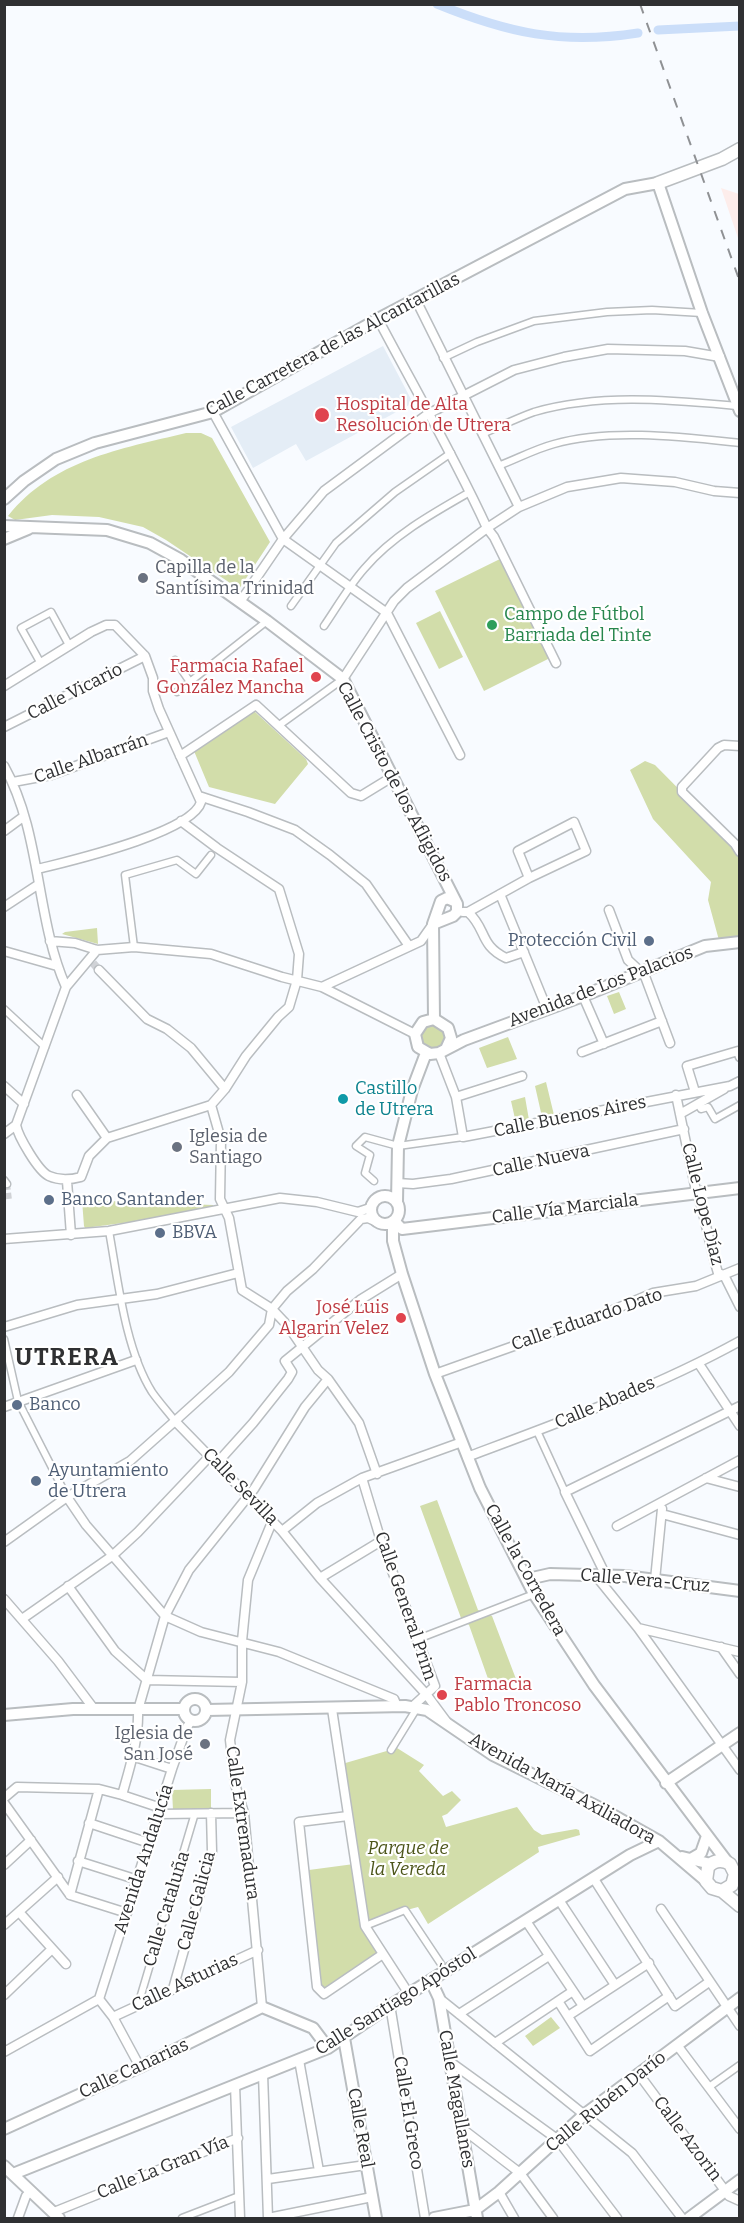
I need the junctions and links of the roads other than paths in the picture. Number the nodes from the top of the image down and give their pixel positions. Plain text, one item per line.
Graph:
1 (740, 149) edge
2 (658, 183) junction
3 (416, 300) junction
4 (702, 313) junction
5 (378, 319) junction
6 (720, 357) junction
7 (443, 358) junction
8 (463, 396) junction
9 (738, 408) edge
10 (213, 412) junction
11 (428, 414) junction
12 (482, 434) junction
13 (740, 443) edge
14 (451, 453) junction
15 (498, 466) junction
16 (470, 492) junction
17 (740, 493) edge
18 (5, 499) edge
19 (519, 507) junction
20 (4, 526) edge
21 (31, 528) junction
22 (487, 528) junction
23 (4, 539) edge
24 (283, 539) junction
25 (319, 565) junction
26 (351, 588) junction
27 (240, 602) junction
28 (291, 606) dead end
29 (387, 613) junction
30 (267, 621) junction
31 (324, 626) dead end
32 (69, 645) junction
33 (145, 656) junction
34 (175, 660) dead end
35 (40, 662) junction
36 (556, 663) dead end
37 (343, 680) junction
38 (190, 682) junction
39 (4, 686) edge
40 (177, 692) dead end
41 (278, 726) junction
42 (4, 727) edge
43 (169, 732) junction
44 (740, 746) edge
45 (460, 755) dead end
46 (180, 756) junction
47 (4, 766) edge
48 (392, 777) junction
49 (13, 782) junction
50 (199, 796) junction
51 (23, 817) junction
52 (182, 821) junction
53 (4, 831) edge
54 (214, 851) junction
55 (740, 852) edge
56 (38, 869) junction
57 (529, 878) junction
58 (39, 884) junction
59 (500, 894) junction
60 (4, 907) edge
61 (439, 908) junction
62 (609, 910) dead end
63 (457, 911) junction
64 (433, 924) junction
65 (50, 941) junction
66 (740, 942) edge
67 (134, 946) junction
68 (409, 946) junction
69 (97, 950) junction
70 (4, 951) edge
71 (524, 952) junction
72 (94, 965) junction
73 (57, 966) junction
74 (642, 971) junction
75 (297, 980) junction
76 (66, 987) junction
77 (322, 987) junction
78 (584, 996) junction
79 (4, 1009) edge
80 (547, 1009) junction
81 (434, 1019) junction
82 (662, 1022) junction
83 (415, 1034) junction
84 (451, 1038) junction
85 (464, 1040) junction
86 (670, 1043) dead end
87 (604, 1044) junction
88 (46, 1047) junction
89 (442, 1051) junction
90 (582, 1052) dead end
91 (426, 1053) junction
92 (740, 1057) edge
93 (522, 1076) dead end
94 (740, 1081) edge
95 (4, 1086) edge
96 (730, 1086) junction
97 (225, 1089) junction
98 (695, 1092) junction
99 (77, 1095) dead end
100 (676, 1095) junction
101 (456, 1097) junction
102 (24, 1104) junction
103 (698, 1104) junction
104 (211, 1105) junction
105 (740, 1105) edge
106 (681, 1114) junction
107 (16, 1125) junction
108 (684, 1129) junction
109 (4, 1134) edge
110 (463, 1137) junction
111 (107, 1138) junction
112 (398, 1146) junction
113 (374, 1180) dead end
114 (67, 1181) junction
115 (397, 1183) junction
116 (740, 1188) edge
117 (697, 1193) junction
118 (386, 1195) junction
119 (398, 1202) junction
120 (370, 1208) junction
121 (226, 1209) junction
122 (360, 1216) junction
123 (394, 1221) junction
124 (377, 1222) junction
125 (109, 1231) junction
126 (71, 1235) junction
127 (4, 1239) edge
128 (393, 1241) junction
129 (740, 1268) edge
130 (238, 1273) junction
131 (402, 1274) junction
132 (724, 1275) junction
133 (121, 1299) junction
134 (740, 1307) edge
135 (272, 1309) junction
136 (4, 1327) edge
137 (4, 1339) edge
138 (740, 1341) edge
139 (303, 1348) junction
140 (136, 1360) junction
141 (699, 1364) junction
142 (435, 1374) junction
143 (328, 1379) junction
144 (18, 1401) junction
145 (740, 1406) edge
146 (4, 1407) edge
147 (731, 1411) junction
148 (176, 1421) junction
149 (740, 1426) edge
150 (537, 1431) junction
151 (462, 1442) junction
152 (467, 1457) junction
153 (214, 1460) junction
154 (740, 1460) edge
155 (377, 1474) junction
156 (362, 1478) junction
157 (706, 1478) junction
158 (740, 1487) edge
159 (251, 1492) junction
160 (565, 1492) junction
161 (67, 1497) junction
162 (662, 1503) junction
163 (662, 1514) junction
164 (272, 1522) junction
165 (617, 1526) dead end
166 (282, 1531) junction
167 (740, 1535) edge
168 (381, 1541) junction
169 (4, 1542) edge
170 (112, 1556) junction
171 (601, 1576) junction
172 (320, 1578) junction
173 (655, 1580) junction
174 (68, 1586) junction
175 (531, 1586) junction
176 (740, 1592) edge
177 (4, 1599) edge
178 (165, 1616) junction
179 (22, 1619) junction
180 (638, 1628) junction
181 (242, 1641) junction
182 (417, 1641) junction
183 (721, 1647) junction
184 (740, 1652) edge
185 (740, 1674) edge
186 (147, 1680) junction
187 (242, 1682) junction
188 (426, 1694) junction
189 (397, 1706) junction
190 (415, 1707) junction
191 (94, 1708) junction
192 (184, 1709) junction
193 (332, 1709) junction
194 (138, 1710) junction
195 (207, 1710) junction
196 (236, 1710) junction
197 (4, 1715) edge
198 (191, 1721) junction
199 (449, 1725) junction
200 (740, 1733) edge
201 (722, 1743) junction
202 (391, 1750) dead end
203 (132, 1756) junction
204 (172, 1769) junction
205 (740, 1770) edge
206 (666, 1783) junction
207 (99, 1790) junction
208 (122, 1795) junction
209 (4, 1798) edge
210 (4, 1803) edge
211 (160, 1811) junction
212 (195, 1813) junction
213 (211, 1813) junction
214 (244, 1813) junction
215 (348, 1816) junction
216 (89, 1823) junction
217 (642, 1832) junction
218 (706, 1836) junction
219 (31, 1840) junction
220 (659, 1841) junction
221 (149, 1843) junction
222 (675, 1854) junction
223 (630, 1855) junction
224 (689, 1860) junction
225 (78, 1861) junction
226 (728, 1863) junction
227 (711, 1864) junction
228 (4, 1865) edge
229 (58, 1877) junction
230 (594, 1879) junction
231 (138, 1880) junction
232 (737, 1880) edge
233 (706, 1881) junction
234 (722, 1891) junction
235 (70, 1895) junction
236 (559, 1900) junction
237 (740, 1906) edge
238 (661, 1909) dead end
239 (19, 1912) junction
240 (127, 1913) junction
241 (525, 1921) junction
242 (4, 1925) edge
243 (365, 1926) junction
244 (52, 1949) junction
245 (258, 1950) junction
246 (383, 1954) junction
247 (549, 1956) junction
248 (649, 1963) junction
249 (66, 1964) dead end
250 (441, 1964) dead end
251 (430, 1981) junction
252 (710, 1982) junction
253 (615, 1985) junction
254 (173, 1989) junction
255 (573, 1991) junction
256 (409, 1994) junction
257 (4, 1995) edge
258 (669, 1995) junction
259 (439, 1998) junction
260 (740, 1998) edge
261 (99, 1999) junction
262 (558, 2001) junction
263 (138, 2005) junction
264 (583, 2006) junction
265 (262, 2007) junction
266 (388, 2007) junction
267 (726, 2008) junction
268 (459, 2014) junction
269 (568, 2016) junction
270 (113, 2017) junction
271 (740, 2026) edge
272 (344, 2038) junction
273 (495, 2043) junction
274 (677, 2045) junction
275 (328, 2048) junction
276 (4, 2052) edge
277 (299, 2060) junction
278 (449, 2061) junction
279 (740, 2065) edge
280 (140, 2067) junction
281 (638, 2073) junction
282 (263, 2074) junction
283 (235, 2085) junction
284 (709, 2087) junction
285 (585, 2114) junction
286 (738, 2124) edge
287 (460, 2127) junction
288 (4, 2129) edge
289 (238, 2138) junction
290 (557, 2139) junction
291 (366, 2164) junction
292 (319, 2171) junction
293 (7, 2172) edge
294 (520, 2173) junction
295 (268, 2179) junction
296 (740, 2180) edge
297 (31, 2191) junction
298 (726, 2191) junction
299 (499, 2192) junction
300 (239, 2196) junction
301 (372, 2197) junction
302 (740, 2201) edge
303 (476, 2214) edge
304 (57, 2215) edge
305 (18, 2218) edge
306 (182, 2218) edge
307 (240, 2218) edge
308 (268, 2218) edge
309 (376, 2218) edge
310 (425, 2218) edge
311 (434, 2218) edge
312 (514, 2218) edge
313 (553, 2218) edge
314 (617, 2218) edge
315 (682, 2218) edge
316 (689, 2218) edge

1 - 2 main road
2 - 3 street, Calle Carretera de las Alcantarillas
2 - 4 street
3 - 5 street, Calle Carretera de las Alcantarillas
3 - 7 street
4 - 6 street
4 - 7 street
5 - 10 street, Calle Carretera de las Alcantarillas
5 - 11 street
6 - 8 street
6 - 9 street
7 - 8 street
8 - 11 street
8 - 12 street
9 - 12 street
10 - 18 street, Calle Carretera de las Alcantarillas
10 - 24 street
11 - 14 street
11 - 24 street
12 - 15 street
13 - 15 street
14 - 16 street
14 - 25 street
15 - 19 street
16 - 22 street
16 - 26 street
17 - 19 street
19 - 22 street
20 - 21 street
21 - 23 street
21 - 27 street, Calle Cristo de los Afligidos
22 - 29 street
22 - 36 street
24 - 25 street
24 - 27 street
25 - 26 street
25 - 28 street
26 - 29 street
26 - 31 street
27 - 30 street, Calle Cristo de los Afligidos
29 - 37 street
29 - 45 street
30 - 37 street, Calle Cristo de los Afligidos
30 - 38 street
32 - 33 street
32 - 35 street
32 - 35 street
33 - 42 street, Calle Vicario
33 - 43 street
34 - 38 street
35 - 39 street
37 - 41 street
37 - 48 street, Calle Cristo de los Afligidos
38 - 40 street
41 - 46 street
41 - 48 street
43 - 46 street
43 - 49 street, Calle Albarrán
44 - 55 street
46 - 50 street
47 - 49 street
48 - 63 street, Calle Cristo de los Afligidos
49 - 51 street
50 - 52 street
50 - 68 street
51 - 53 street
51 - 56 street
52 - 54 street
52 - 56 street
54 - 67 street
54 - 75 street
56 - 58 street
57 - 57 street
57 - 59 street
58 - 60 street
58 - 65 street
59 - 63 street
59 - 71 street
61 - 63 street
61 - 63 street
61 - 64 street, Calle Cristo de los Afligidos
62 - 74 street
63 - 64 street
63 - 71 street, Calle Cristo de los Afligidos
64 - 68 street
64 - 81 street, Calle Cristo de los Afligidos
65 - 69 street
65 - 73 street
66 - 74 street, Avenida de Los Palacios
67 - 69 street
67 - 75 street
68 - 77 street
69 - 72 street
70 - 73 street
71 - 80 street
72 - 76 street
72 - 97 street
73 - 76 street
74 - 78 street, Avenida de Los Palacios
74 - 82 street
75 - 77 street
75 - 97 street
76 - 88 street
77 - 83 street
78 - 80 street, Avenida de Los Palacios
78 - 87 street
79 - 88 street
80 - 85 street, Avenida de Los Palacios
81 - 83 street
81 - 84 street
82 - 86 street
82 - 87 street
83 - 91 street
84 - 85 street, Avenida de Los Palacios
84 - 89 street
85 - 89 street, Avenida de Los Palacios
87 - 90 street
88 - 102 street
89 - 91 street
89 - 101 street
91 - 112 street
92 - 98 street
93 - 101 street
94 - 96 street
95 - 102 street
96 - 98 street, Calle Buenos Aires
96 - 103 street
97 - 104 street
98 - 100 street, Calle Buenos Aires
99 - 111 street
100 - 106 street, Calle Lope Díaz
100 - 110 street, Calle Buenos Aires
101 - 110 street
102 - 107 street
103 - 105 street
103 - 106 street
104 - 111 street
104 - 121 street
106 - 108 street, Calle Lope Díaz
107 - 109 street
107 - 114 street
108 - 115 street, Calle Nueva
108 - 117 street, Calle Lope Díaz
110 - 112 street
111 - 114 street
112 - 113 street
112 - 115 street
114 - 126 street
115 - 118 street
115 - 119 street
116 - 117 street, Calle Vía Marciala
117 - 123 street, Calle Vía Marciala
117 - 132 street, Calle Lope Díaz
118 - 119 street
118 - 120 street
119 - 123 street
120 - 122 street
120 - 124 street
121 - 122 street
121 - 125 street
121 - 130 street
122 - 124 street
122 - 135 street
123 - 124 street
123 - 128 street, Calle la Corredera
124 - 128 street, Calle la Corredera
125 - 126 street
125 - 133 street, Calle Sevilla
126 - 127 street
128 - 131 street, Calle la Corredera
129 - 132 street, Calle Eduardo Dato
130 - 133 street
130 - 135 street
131 - 139 street
131 - 142 street, Calle la Corredera
132 - 134 street, Calle Lope Díaz
132 - 142 street, Calle Eduardo Dato
133 - 136 street
133 - 140 street, Calle Sevilla
135 - 139 street
135 - 148 street
137 - 144 street
138 - 141 street, Calle Abades
139 - 143 street
139 - 153 street
140 - 144 street
140 - 148 street, Calle Sevilla
141 - 147 street
141 - 150 street, Calle Abades
142 - 151 street, Calle la Corredera
143 - 155 street
143 - 159 street
144 - 146 street
144 - 161 street
145 - 147 street
147 - 149 street
147 - 160 street
148 - 153 street, Calle Sevilla
148 - 161 street
150 - 152 street, Calle Abades
150 - 160 street
151 - 152 street, Calle la Corredera
151 - 155 street
152 - 175 street, Calle la Corredera
153 - 159 street, Calle Sevilla
153 - 170 street
154 - 157 street
155 - 156 street
156 - 166 street
156 - 168 street, Calle General Prim
157 - 158 street
157 - 162 street
159 - 164 street, Calle Sevilla
159 - 178 street
160 - 171 street
161 - 169 street
161 - 170 street
162 - 163 street
162 - 165 street
163 - 167 street
163 - 173 street
164 - 166 street, Calle Sevilla
164 - 181 street, Calle Extremadura
166 - 172 street, Calle Sevilla
168 - 172 street
168 - 182 street, Calle General Prim
170 - 174 street
170 - 178 street
171 - 173 street, Calle Vera-Cruz
171 - 175 street, Calle Vera-Cruz
171 - 180 street
172 - 188 street, Calle Sevilla
173 - 176 street, Calle Vera-Cruz
174 - 179 street
174 - 186 street
175 - 182 street
175 - 206 street, Calle la Corredera
177 - 179 street
178 - 181 street
178 - 186 street
179 - 191 street
180 - 183 street
180 - 201 street
181 - 187 street, Calle Extremadura
181 - 189 street
182 - 188 street, Calle General Prim
183 - 184 street
183 - 185 street
186 - 187 street
186 - 194 street
187 - 196 street, Calle Extremadura
188 - 190 street
188 - 199 street, Calle General Prim
189 - 190 street, Avenida María Axiliadora
189 - 193 street, Avenida María Axiliadora
190 - 199 street, Avenida María Axiliadora
190 - 202 street
191 - 194 street
191 - 197 street
192 - 194 street
192 - 195 street
192 - 198 street
193 - 196 street, Avenida María Axiliadora
193 - 215 street
194 - 203 street
195 - 196 street, Avenida María Axiliadora
195 - 198 street
196 - 214 street, Calle Extremadura
198 - 204 street, Avenida Andalucía
199 - 217 street, Avenida María Axiliadora
200 - 201 street
201 - 205 street
201 - 206 street
203 - 204 street
203 - 208 street
204 - 211 street, Avenida Andalucía
206 - 218 street, Calle la Corredera
207 - 208 street
207 - 209 street
207 - 216 street
208 - 211 street
210 - 219 street
211 - 212 street
211 - 221 street, Avenida Andalucía
212 - 213 street
212 - 263 street, Calle Cataluña
213 - 214 street
213 - 254 street, Calle Galicia
214 - 245 street, Calle Extremadura
215 - 243 street
215 - 246 street
216 - 221 street
216 - 225 street
217 - 220 street, Avenida María Axiliadora
217 - 223 street, Calle Santiago Apóstol
218 - 224 street
218 - 226 street, Calle la Corredera
218 - 227 street
219 - 228 street
219 - 229 street
220 - 222 street, Avenida María Axiliadora
220 - 223 street, Calle Santiago Apóstol
221 - 231 street, Avenida Andalucía
222 - 224 street
222 - 233 street
223 - 230 street, Calle Santiago Apóstol
224 - 227 street
225 - 231 street
225 - 235 street
226 - 227 main road
226 - 232 main road
227 - 233 main road
229 - 235 street
229 - 239 street
230 - 236 street, Calle Santiago Apóstol
230 - 248 street
231 - 240 street, Avenida Andalucía
232 - 234 main road
233 - 234 main road
234 - 237 main road
235 - 240 street
236 - 241 street, Calle Santiago Apóstol
236 - 253 street
238 - 252 street
239 - 242 street
239 - 244 street
240 - 261 street, Avenida Andalucía
241 - 247 street
241 - 251 street, Calle Santiago Apóstol
243 - 246 street
243 - 250 street
244 - 249 street
244 - 257 street
245 - 254 street, Calle Asturias
245 - 265 street, Calle Extremadura
246 - 256 street
247 - 255 street
247 - 268 street
248 - 253 street
248 - 258 street
251 - 256 street, Calle Santiago Apóstol
251 - 259 street, Calle Magallanes
252 - 258 street
252 - 267 street
253 - 264 street
254 - 263 street, Calle Asturias
255 - 262 street
255 - 264 street
256 - 266 street, Calle Santiago Apóstol
258 - 269 street
259 - 268 street
259 - 278 street, Calle Magallanes
260 - 267 street, Calle Rubén Darío
261 - 270 street
261 - 276 street
262 - 269 street
262 - 273 street
263 - 270 street, Calle Asturias
264 - 269 street
265 - 275 street
265 - 280 street, Calle Canarias
266 - 272 street, Calle Santiago Apóstol
266 - 310 street, Calle El Greco
267 - 271 street
267 - 274 street, Calle Rubén Darío
268 - 273 street
270 - 280 street
272 - 275 street, Calle Santiago Apóstol
272 - 291 street, Calle Real
273 - 285 street
274 - 281 street, Calle Rubén Darío
274 - 284 street
275 - 277 street, Calle Santiago Apóstol
277 - 282 street, Calle Santiago Apóstol
277 - 292 street
278 - 287 street, Calle Magallanes
278 - 290 street
279 - 284 street
280 - 288 street, Calle Canarias
281 - 285 street, Calle Rubén Darío
281 - 298 street, Calle Azorin
282 - 283 street, Calle Santiago Apóstol
282 - 295 street
283 - 289 street
283 - 293 street, Calle Santiago Apóstol
284 - 286 street
285 - 290 street, Calle Rubén Darío
285 - 315 street
287 - 294 street
287 - 303 street, Calle Magallanes
289 - 300 street
289 - 304 street, Calle La Gran Vía
290 - 294 street, Calle Rubén Darío
290 - 314 street
291 - 292 street
291 - 301 street, Calle Real
292 - 295 street
293 - 297 street
294 - 299 street, Calle Rubén Darío
294 - 313 street
295 - 308 street
296 - 298 street
297 - 304 street
297 - 305 street
298 - 302 street, Calle Azorin
298 - 316 street
299 - 303 street, Calle Rubén Darío
299 - 312 street
300 - 306 street
300 - 307 street
301 - 308 street
301 - 309 street, Calle Real
303 - 311 street

